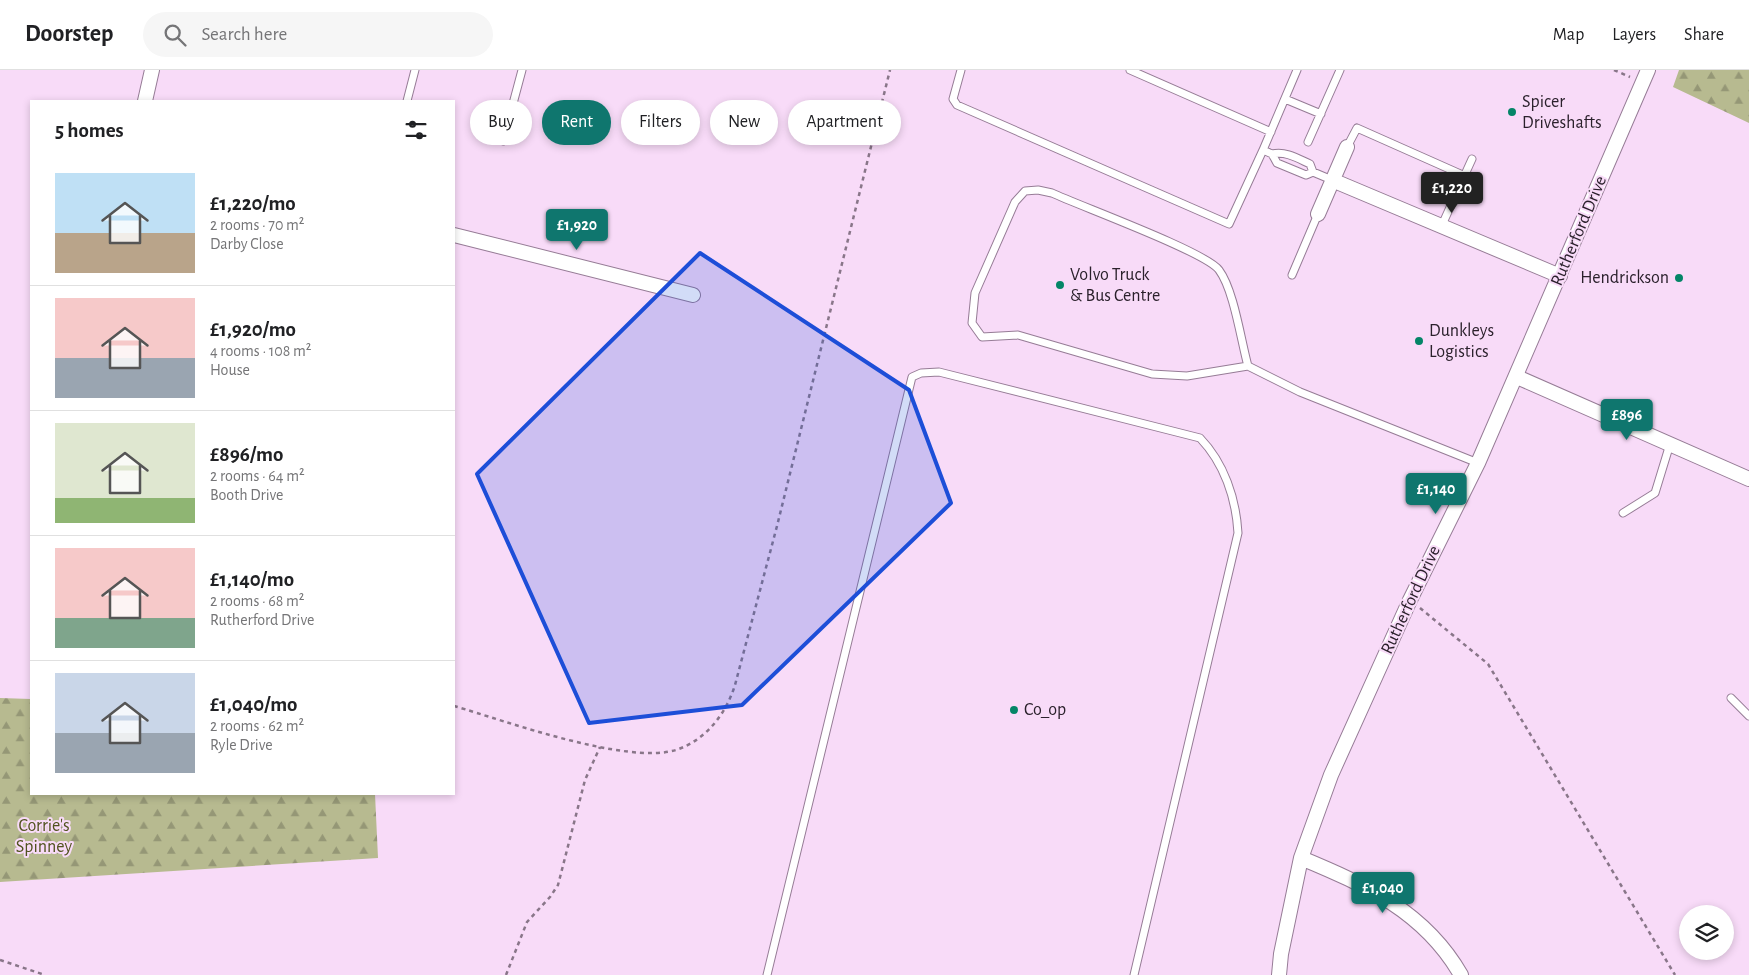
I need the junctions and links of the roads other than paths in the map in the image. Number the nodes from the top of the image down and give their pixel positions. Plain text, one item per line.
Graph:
1 (152, 70) edge
2 (415, 70) edge
3 (522, 70) edge
4 (961, 70) edge
5 (1130, 70) edge
6 (1297, 70) edge
7 (1340, 70) edge
8 (1648, 70) edge
9 (1285, 99) junction
10 (146, 100) edge
11 (407, 100) edge
12 (514, 100) edge
13 (1321, 114) junction
14 (1271, 132) junction
15 (1308, 142) dead end
16 (1347, 147) joint
17 (1263, 150) junction
18 (1272, 154) junction
19 (1472, 159) dead end
20 (1313, 172) junction
21 (1465, 176) junction
22 (1332, 180) junction
23 (1318, 214) joint
24 (1442, 225) junction
25 (455, 235) edge
26 (1292, 275) dead end
27 (1560, 276) junction
28 (693, 295) dead end
29 (1248, 366) junction
30 (1516, 377) junction
31 (1670, 444) junction
32 (1478, 463) junction
33 (1749, 479) edge
34 (1623, 513) dead end
35 (1731, 698) dead end
36 (1749, 716) edge
37 (1302, 858) junction
38 (767, 975) edge
39 (1134, 975) edge
40 (1279, 975) edge
41 (1461, 975) edge

1 - 10 street
2 - 11 lane
3 - 12 lane
4 - 17 lane
5 - 14 lane
6 - 9 lane
7 - 13 lane
8 - 27 street, Rutherford Drive
9 - 13 lane
9 - 14 lane
13 - 15 lane
14 - 17 lane
16 - 21 lane
16 - 22 street
17 - 18 lane
18 - 20 lane
18 - 20 lane
19 - 21 lane
20 - 22 lane
21 - 24 lane
22 - 23 street
22 - 24 street
23 - 26 lane
24 - 27 street
25 - 28 street
27 - 30 street, Rutherford Drive
29 - 29 lane
29 - 32 lane
30 - 31 street
30 - 32 street, Rutherford Drive
31 - 33 street
31 - 34 lane
32 - 37 street, Rutherford Drive
35 - 36 lane
37 - 40 street, Rutherford Drive
37 - 41 street
38 - 39 lane

